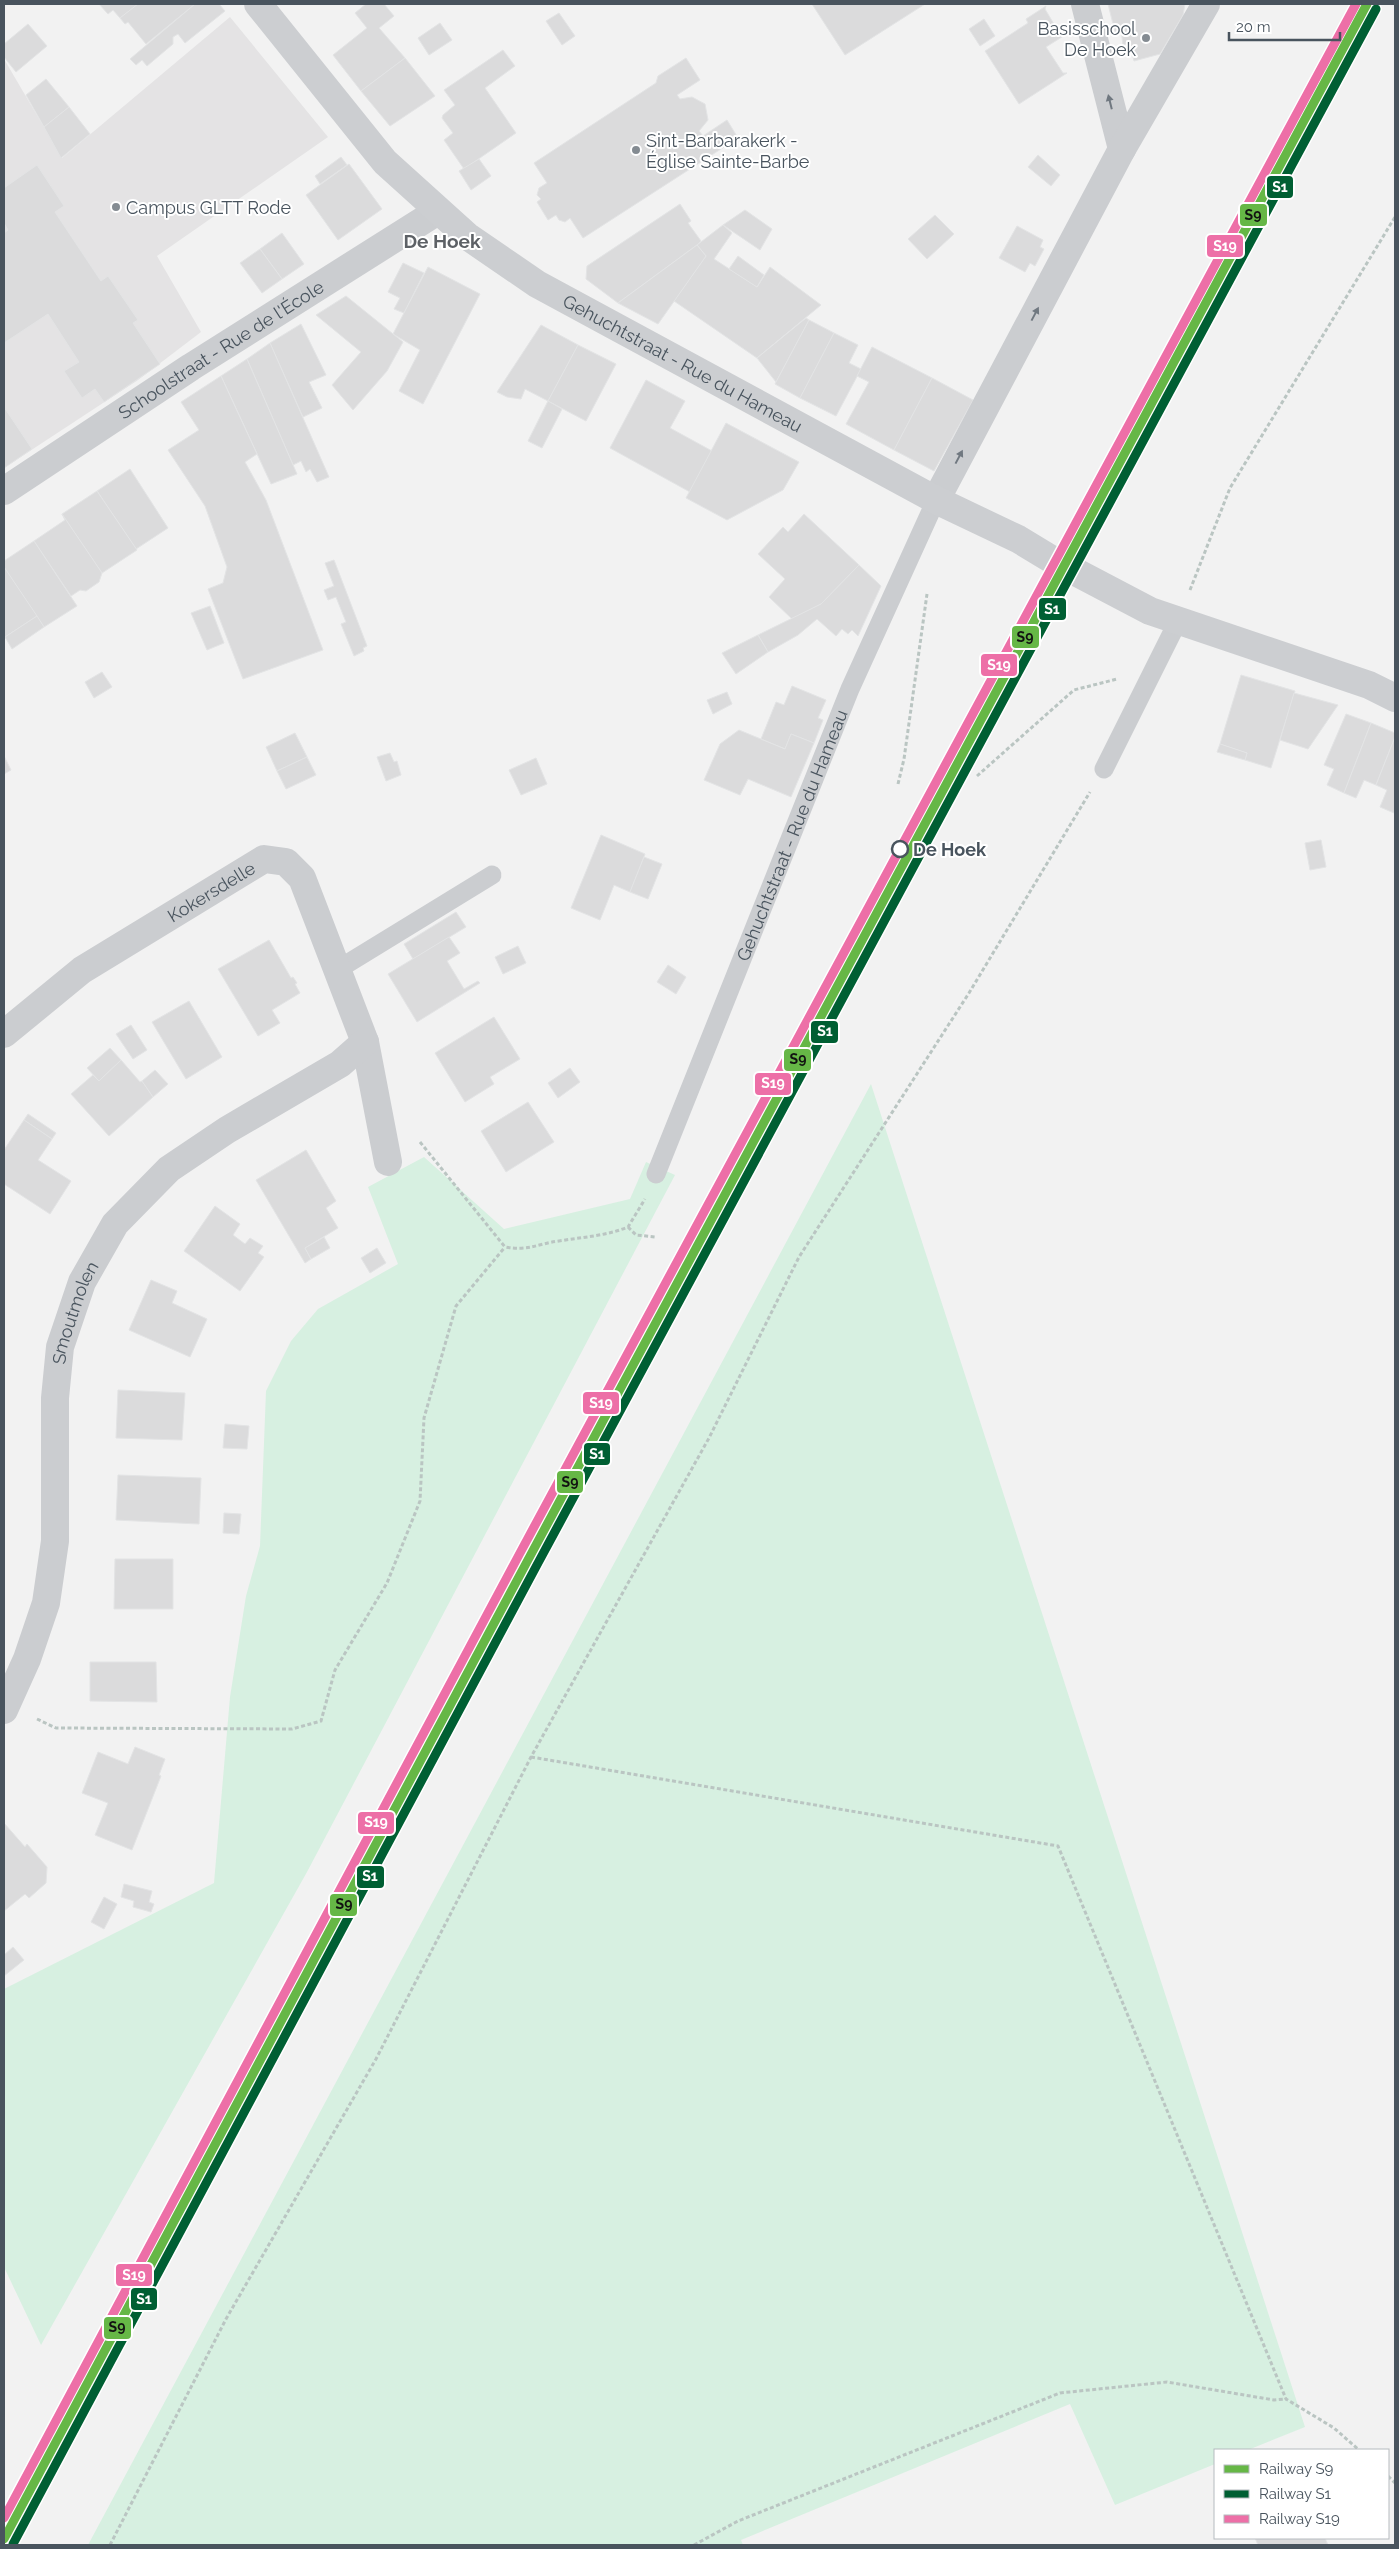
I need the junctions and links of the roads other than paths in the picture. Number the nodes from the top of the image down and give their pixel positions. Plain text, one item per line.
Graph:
1 (258, 4) edge
2 (1085, 4) edge
3 (1206, 4) edge
4 (1122, 149) junction
5 (438, 210) junction
6 (4, 491) edge
7 (936, 500) junction
8 (1178, 621) junction
9 (1395, 698) edge
10 (1104, 768) road end
11 (492, 875) dead end
12 (337, 970) junction
13 (4, 1034) edge
14 (365, 1042) junction
15 (388, 1162) dead end
16 (656, 1174) dead end
17 (5, 1708) edge

1 - 5 street, Gehuchtstraat - Rue du Hameau
4 -> 2 street
3 - 4 street, Gehuchtstraat - Rue du Hameau
7 -> 4 street, Gehuchtstraat - Rue du Hameau
5 - 6 street, Schoolstraat - Rue de l'École
5 - 7 street, Gehuchtstraat - Rue du Hameau
7 - 8 street, Gehuchtstraat - Rue du Hameau
7 - 16 lane, Gehuchtstraat - Rue du Hameau
8 - 9 street
8 - 10 lane
11 - 12 lane
12 - 13 street, Kokersdelle
12 - 14 street, Kokersdelle
14 - 15 street, Kokersdelle
14 - 17 street, Smoutmolen

